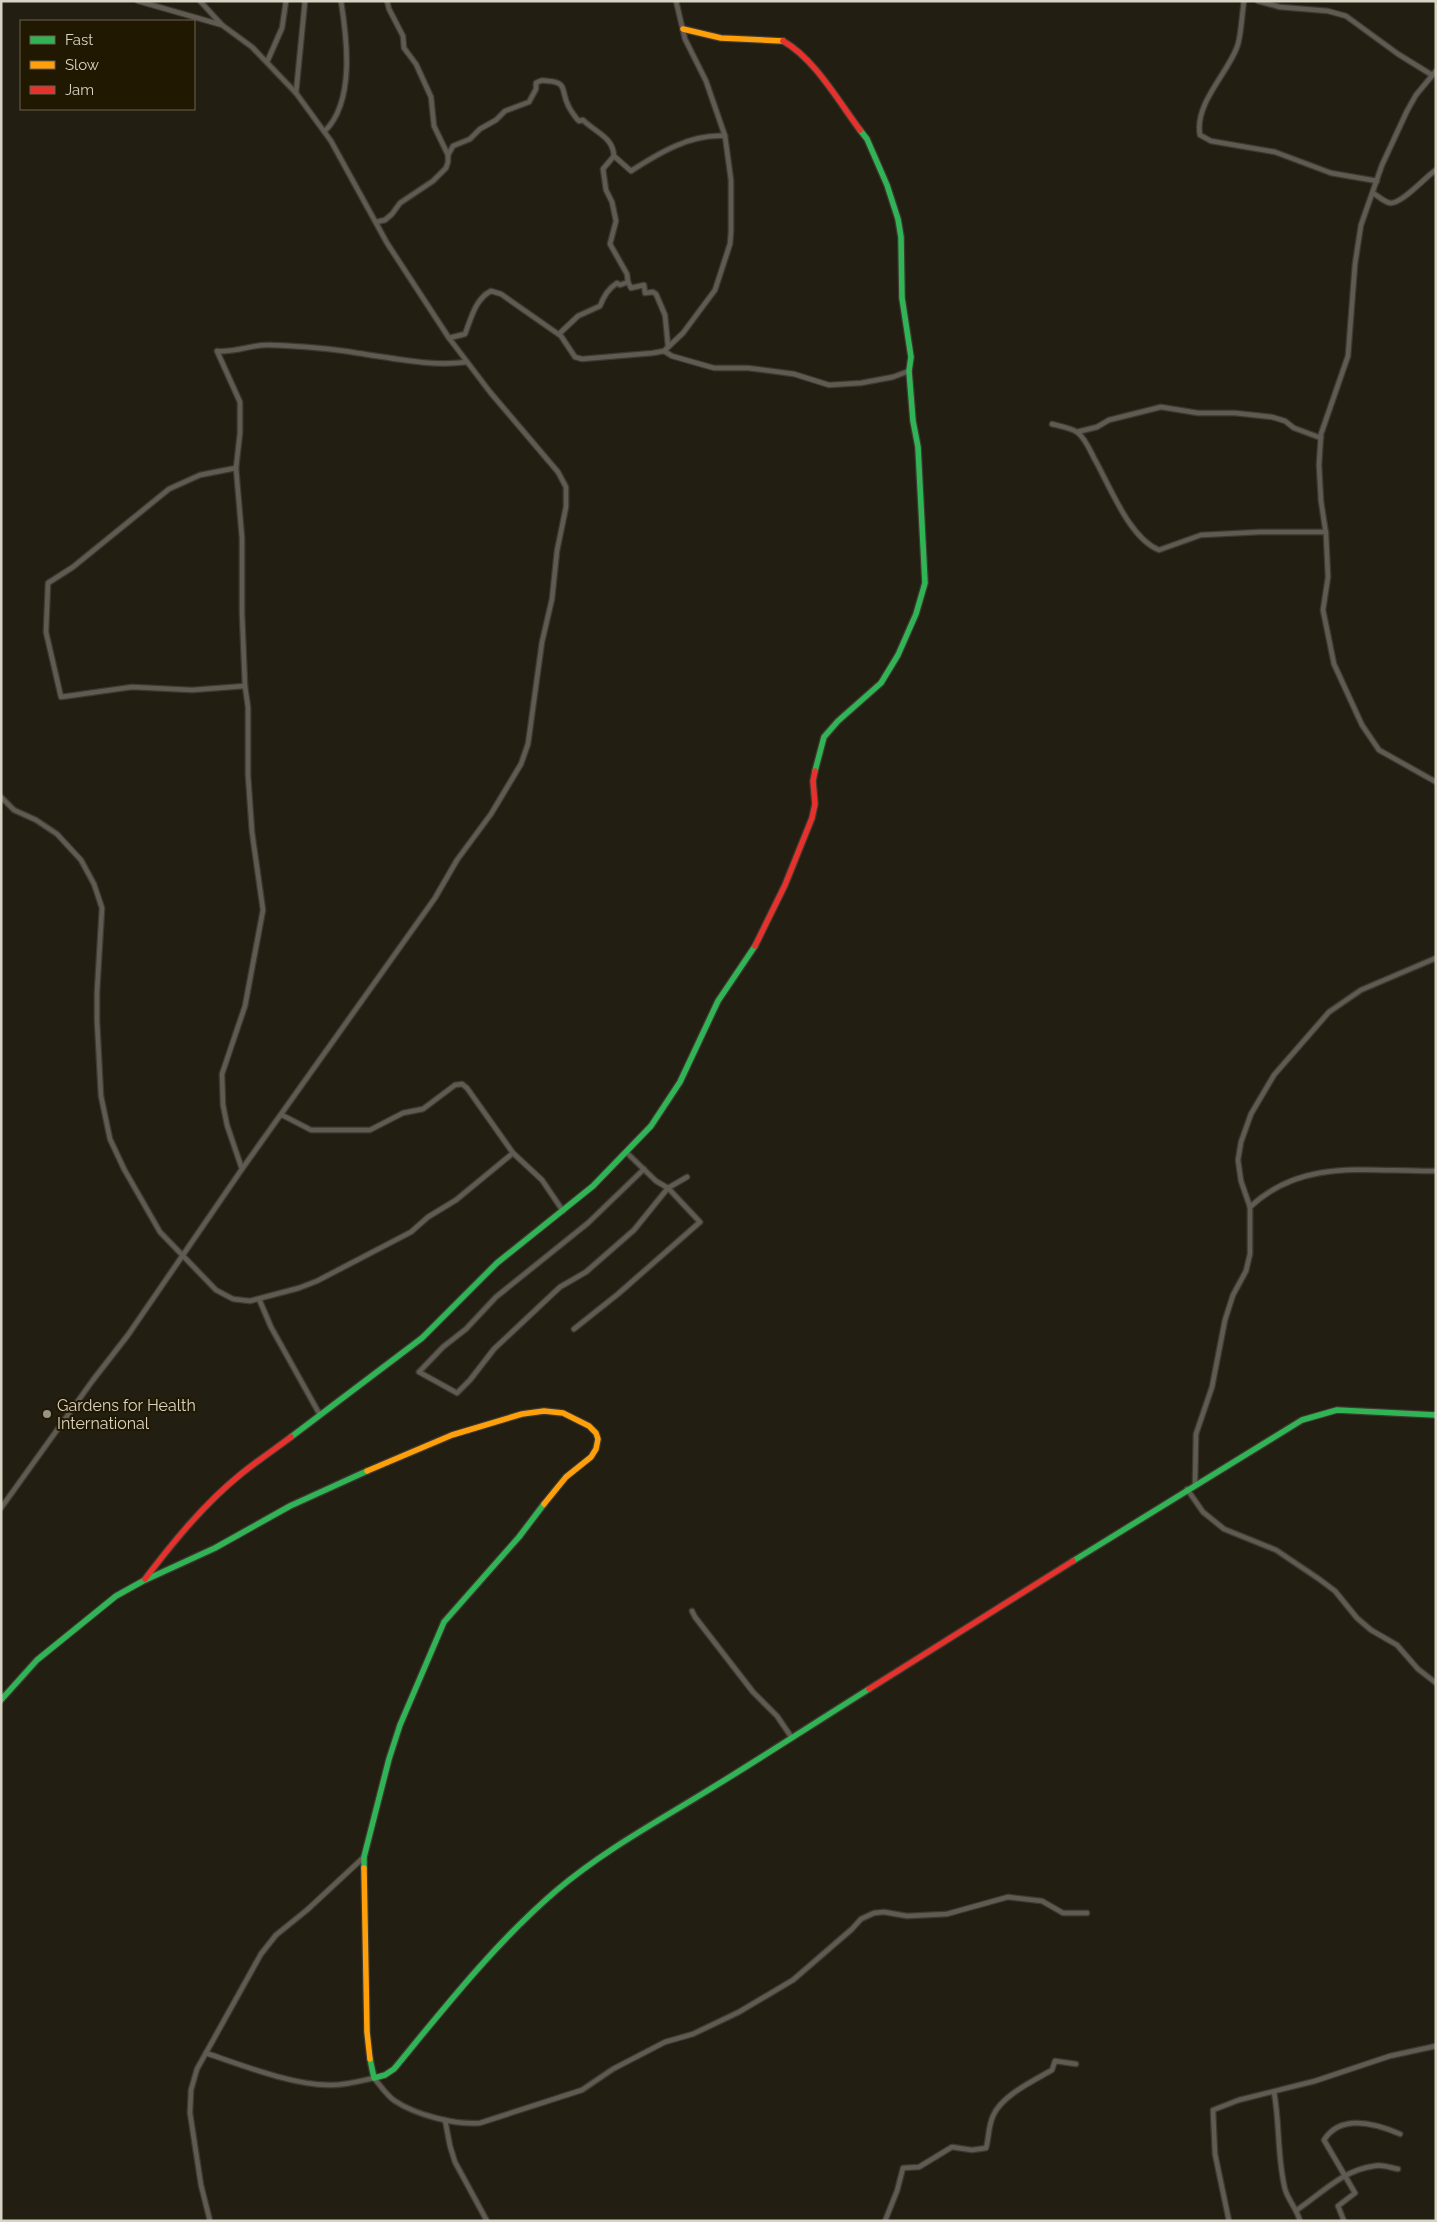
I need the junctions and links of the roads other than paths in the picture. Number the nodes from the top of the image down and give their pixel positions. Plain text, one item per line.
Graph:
1 (138, 1) edge
2 (200, 1) edge
3 (286, 1) edge
4 (305, 1) edge
5 (341, 1) edge
6 (387, 1) edge
7 (676, 1) edge
8 (1244, 1) edge
9 (1258, 1) edge
10 (222, 25) junction
11 (683, 29) junction
12 (267, 62) junction
13 (1434, 73) edge
14 (296, 93) junction
15 (324, 131) junction
16 (725, 136) junction
17 (448, 155) junction
18 (614, 156) junction
19 (1436, 170) edge
20 (1377, 181) junction
21 (1373, 193) junction
22 (376, 222) junction
23 (628, 282) junction
24 (559, 334) junction
25 (449, 338) junction
26 (668, 346) junction
27 (664, 351) junction
28 (467, 362) junction
29 (909, 371) junction
30 (1052, 424) dead end
31 (1077, 432) junction
32 (1321, 438) junction
33 (236, 468) junction
34 (1326, 532) junction
35 (245, 686) junction
36 (1436, 782) edge
37 (1, 798) edge
38 (1436, 958) edge
39 (282, 1115) junction
40 (626, 1152) junction
41 (513, 1153) junction
42 (242, 1169) junction
43 (644, 1169) junction
44 (1436, 1171) edge
45 (687, 1177) dead end
46 (668, 1188) junction
47 (1250, 1208) junction
48 (562, 1211) junction
49 (182, 1256) junction
50 (259, 1299) junction
51 (574, 1329) dead end
52 (320, 1415) junction
53 (1436, 1415) edge
54 (1195, 1484) junction
55 (1187, 1489) junction
56 (1, 1508) edge
57 (143, 1581) junction
58 (692, 1611) dead end
59 (1436, 1683) edge
60 (1, 1700) edge
61 (792, 1738) junction
62 (364, 1857) junction
63 (1086, 1913) dead end
64 (1436, 2046) edge
65 (206, 2053) junction
66 (1076, 2064) dead end
67 (374, 2078) junction
68 (1274, 2092) junction
69 (446, 2120) junction
70 (1400, 2134) dead end
71 (1398, 2169) dead end
72 (1346, 2175) junction
73 (1297, 2210) junction
74 (210, 2221) edge
75 (487, 2221) edge
76 (886, 2221) edge
77 (1229, 2221) edge
78 (1300, 2221) edge
79 (1344, 2221) edge

1 - 10 street
2 - 10 street
3 - 12 street
4 - 14 street
5 - 15 street
6 - 17 street
7 - 11 street
8 - 20 street
9 - 13 street
10 - 12 street
11 - 16 street
11 - 29 main road
12 - 14 street
13 - 20 street
14 - 15 street
15 - 22 street
16 - 18 street
16 - 26 street
17 - 18 street
17 - 22 street
18 - 23 street
19 - 21 street
20 - 21 street
21 - 32 street
22 - 25 street
23 - 24 street
23 - 26 street
24 - 25 street
24 - 27 street
25 - 28 street
26 - 27 street
27 - 29 street
28 - 33 street
28 - 39 street
29 - 40 main road
30 - 31 street
31 - 32 street
31 - 34 street
32 - 34 street
33 - 35 street
33 - 35 street
34 - 36 street
35 - 42 street
37 - 49 street
38 - 47 street
39 - 41 street
39 - 42 street
40 - 43 street
40 - 48 main road
41 - 48 street
41 - 50 street
42 - 49 street
43 - 46 street
43 - 46 street
44 - 47 street
45 - 46 street
46 - 51 street
47 - 54 street
48 - 52 main road
49 - 50 street
49 - 56 street
50 - 52 street
52 - 57 main road
53 - 54 main road
54 - 55 main road
55 - 59 street
55 - 61 main road
57 - 60 main road
57 - 62 main road
58 - 61 street
61 - 67 main road
62 - 65 street
62 - 67 main road
63 - 69 street
64 - 68 street
65 - 67 street
65 - 74 street
66 - 76 street
67 - 69 street
68 - 73 street
68 - 77 street
69 - 75 street
70 - 72 street
71 - 72 street
72 - 73 street
72 - 79 street
73 - 78 street

